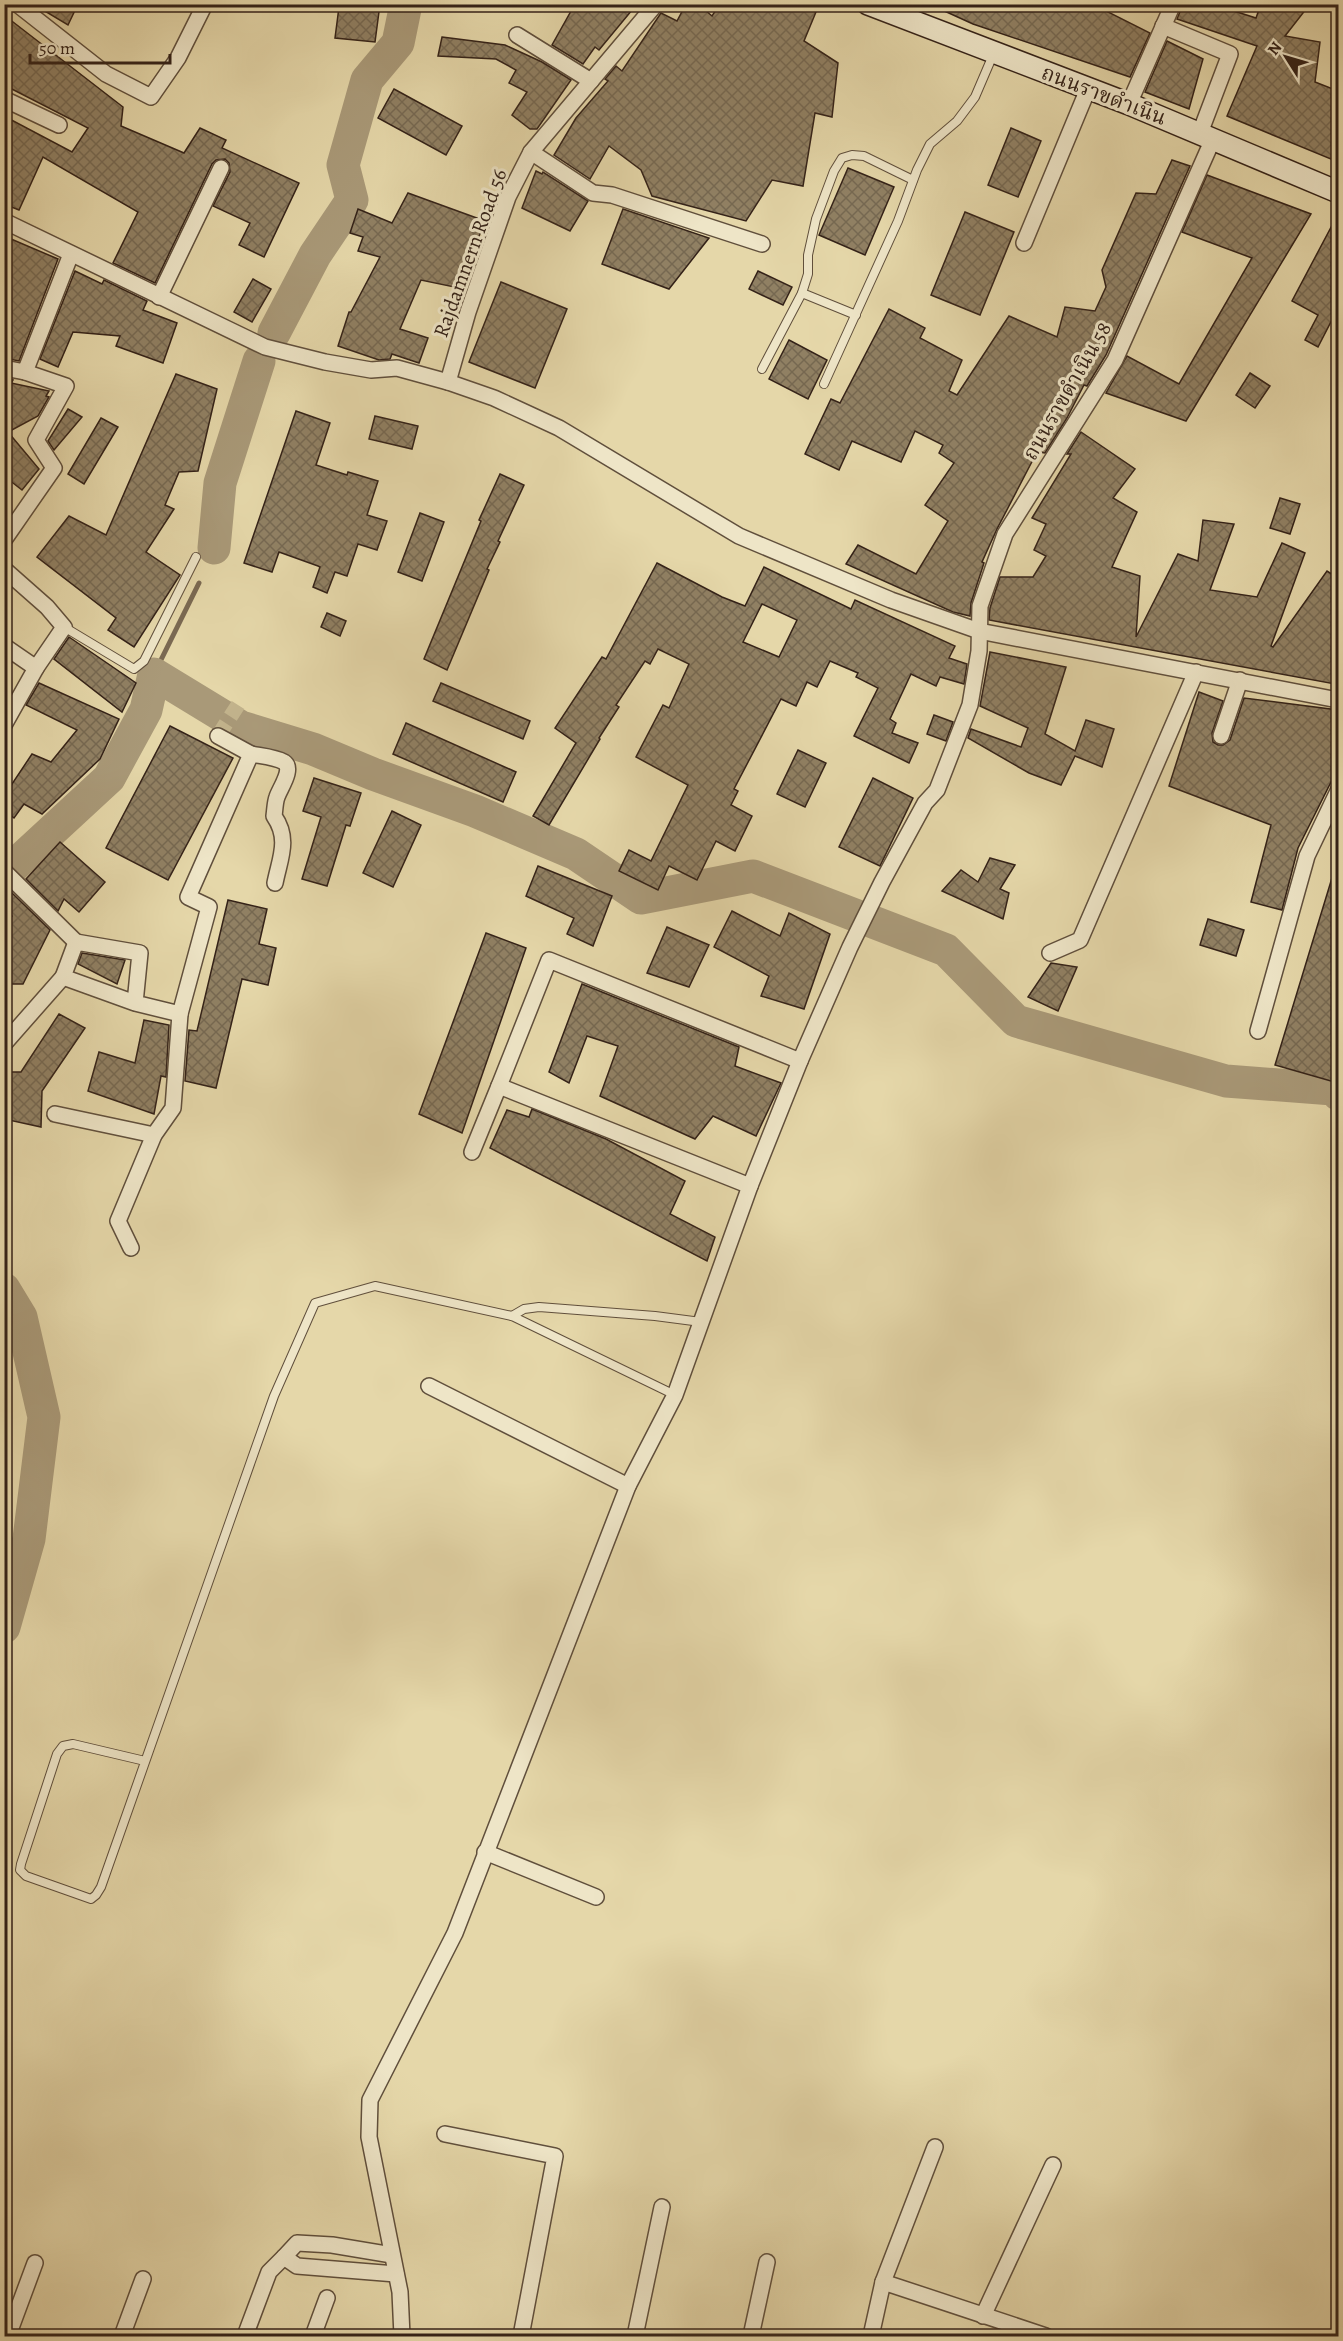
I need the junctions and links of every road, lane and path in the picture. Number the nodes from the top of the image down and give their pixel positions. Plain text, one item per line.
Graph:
1 (16, 4) edge
2 (205, 4) edge
3 (656, 4) edge
4 (868, 4) edge
5 (1173, 4) edge
6 (1162, 26) junction
7 (518, 35) dead end
8 (994, 52) junction
9 (591, 81) junction
10 (1088, 89) junction
11 (4, 99) edge
12 (1130, 104) junction
13 (59, 125) dead end
14 (1207, 136) junction
15 (531, 152) junction
16 (221, 168) dead end
17 (913, 180) junction
18 (1338, 192) edge
19 (4, 221) edge
20 (1024, 243) dead end
21 (762, 244) dead end
22 (71, 254) junction
23 (802, 293) junction
24 (159, 297) junction
25 (856, 315) junction
26 (4, 368) edge
27 (762, 369) dead end
28 (25, 372) junction
29 (448, 382) junction
30 (824, 384) dead end
31 (4, 540) edge
32 (196, 557) dead end
33 (4, 569) edge
34 (64, 627) junction
35 (979, 631) junction
36 (4, 646) edge
37 (36, 668) junction
38 (1196, 672) junction
39 (1240, 680) junction
40 (1338, 700) edge
41 (4, 725) edge
42 (218, 736) dead end
43 (1221, 736) dead end
44 (251, 754) junction
45 (1338, 791) edge
46 (4, 872) edge
47 (275, 884) dead end
48 (76, 942) junction
49 (1050, 953) dead end
50 (63, 977) junction
51 (135, 1003) junction
52 (180, 1014) junction
53 (1258, 1031) dead end
54 (4, 1044) edge
55 (800, 1061) junction
56 (499, 1086) junction
57 (55, 1114) dead end
58 (154, 1135) junction
59 (472, 1152) dead end
60 (750, 1186) junction
61 (131, 1248) dead end
62 (512, 1316) junction
63 (701, 1323) junction
64 (429, 1386) dead end
65 (675, 1395) junction
66 (628, 1486) junction
67 (145, 1761) junction
68 (485, 1852) junction
69 (596, 1897) dead end
70 (445, 2134) dead end
71 (935, 2147) dead end
72 (1053, 2165) dead end
73 (662, 2207) dead end
74 (392, 2255) junction
75 (284, 2257) junction
76 (767, 2262) dead end
77 (34, 2264) dead end
78 (396, 2274) junction
79 (144, 2279) dead end
80 (882, 2282) junction
81 (327, 2298) dead end
82 (983, 2316) junction
83 (8, 2337) edge
84 (122, 2337) edge
85 (245, 2337) edge
86 (314, 2337) edge
87 (402, 2337) edge
88 (521, 2337) edge
89 (635, 2337) edge
90 (751, 2337) edge
91 (871, 2337) edge
92 (1046, 2337) edge

1 - 2 street
3 - 9 street, Rajdamnern Road 56
4 - 8 main road, ถนนราขดำเนิน
5 - 6 street
6 - 12 street
6 - 14 street, ถนนราขดำเนิน 58
7 - 9 street
8 - 10 main road, ถนนราขดำเนิน
8 - 17 lane
9 - 15 street, Rajdamnern Road 56
10 - 12 main road, ถนนราขดำเนิน
10 - 20 street
11 - 13 street
12 - 14 main road, ถนนราขดำเนิน
14 - 18 main road, ถนนราขดำเนิน
14 - 35 street, ถนนราขดำเนิน 58
15 - 21 street
15 - 29 street, Rajdamnern Road 56
16 - 24 street
17 - 23 lane
17 - 25 lane
19 - 22 street
22 - 24 street
22 - 28 street
23 - 25 lane
23 - 27 lane
24 - 29 street
25 - 30 lane
26 - 28 street
28 - 31 street
29 - 35 street
32 - 34 lane
33 - 34 street
34 - 37 street
35 - 38 street
35 - 55 street, ถนนราขดำเนิน 58
36 - 37 street
37 - 41 street
38 - 39 street
38 - 49 street
39 - 40 street
39 - 43 street
42 - 44 street
44 - 47 street
44 - 52 street
45 - 53 street
46 - 48 street
48 - 50 street
48 - 51 street
50 - 51 street
50 - 54 street
51 - 52 street
52 - 58 street
55 - 56 street
55 - 60 street, ถนนราขดำเนิน 58
56 - 59 street
56 - 60 street
57 - 58 street
58 - 61 street
60 - 63 street, ถนนราขดำเนิน 58
62 - 63 lane
62 - 65 lane
62 - 67 lane
63 - 65 street, ถนนราขดำเนิน 58
64 - 66 street
65 - 66 street, ถนนราขดำเนิน 58
66 - 68 street, ถนนราขดำเนิน 58
67 - 67 lane
68 - 69 street
68 - 74 street, ถนนราขดำเนิน 58
70 - 88 street
71 - 80 street
72 - 82 street
73 - 89 street
74 - 75 street
74 - 78 street, ถนนราขดำเนิน 58
75 - 78 street
75 - 85 street
76 - 90 street
77 - 83 street
78 - 87 street, ถนนราขดำเนิน 58
79 - 84 street
80 - 82 street
80 - 91 street
81 - 86 street
82 - 92 street

